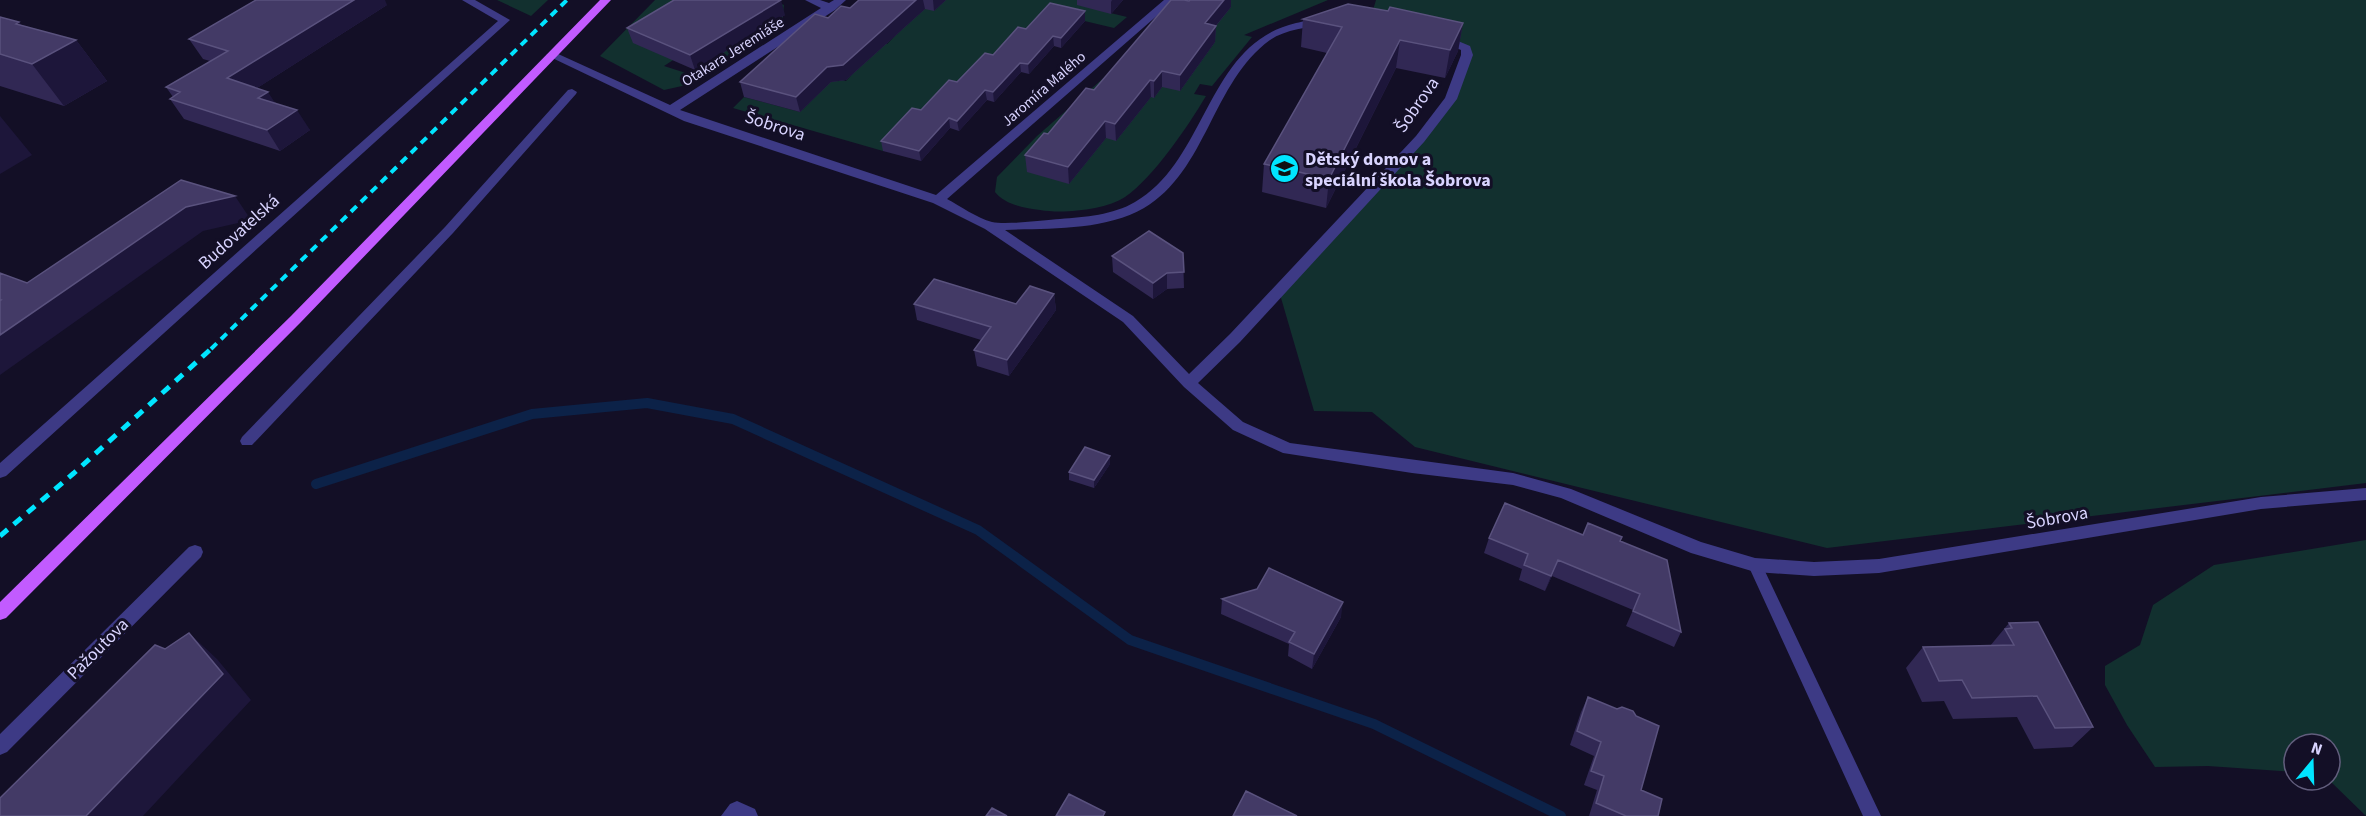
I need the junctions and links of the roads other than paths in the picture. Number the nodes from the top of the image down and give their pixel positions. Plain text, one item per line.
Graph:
1 (467, 0) edge
2 (606, 0) edge
3 (810, 0) edge
4 (841, 0) edge
5 (1170, 0) edge
6 (831, 8) junction
7 (1336, 18) edge
8 (1434, 35) edge
9 (552, 55) junction
10 (572, 92) dead end
11 (670, 110) junction
12 (938, 200) junction
13 (990, 226) junction
14 (1189, 383) junction
15 (247, 441) dead end
16 (0, 472) edge
17 (2366, 494) edge
18 (195, 552) dead end
19 (1755, 565) junction
20 (0, 613) edge
21 (0, 746) edge
22 (731, 816) edge
23 (748, 816) edge
24 (1872, 816) edge

1 - 16 street, Budovatelská
2 - 9 main road
3 - 6 street
4 - 6 street, Otakara Jeremiáše
5 - 12 street, Jaromíra Malého
6 - 11 street, Otakara Jeremiáše
7 - 13 street
8 - 14 street, Šobrova
9 - 11 street, Šobrova
9 - 20 main road
10 - 15 lane
11 - 12 street, Šobrova
12 - 13 street, Šobrova
13 - 14 street, Šobrova
14 - 19 street, Šobrova
17 - 19 street, Šobrova
18 - 21 street, Pažoutova
19 - 24 lane
22 - 23 street

